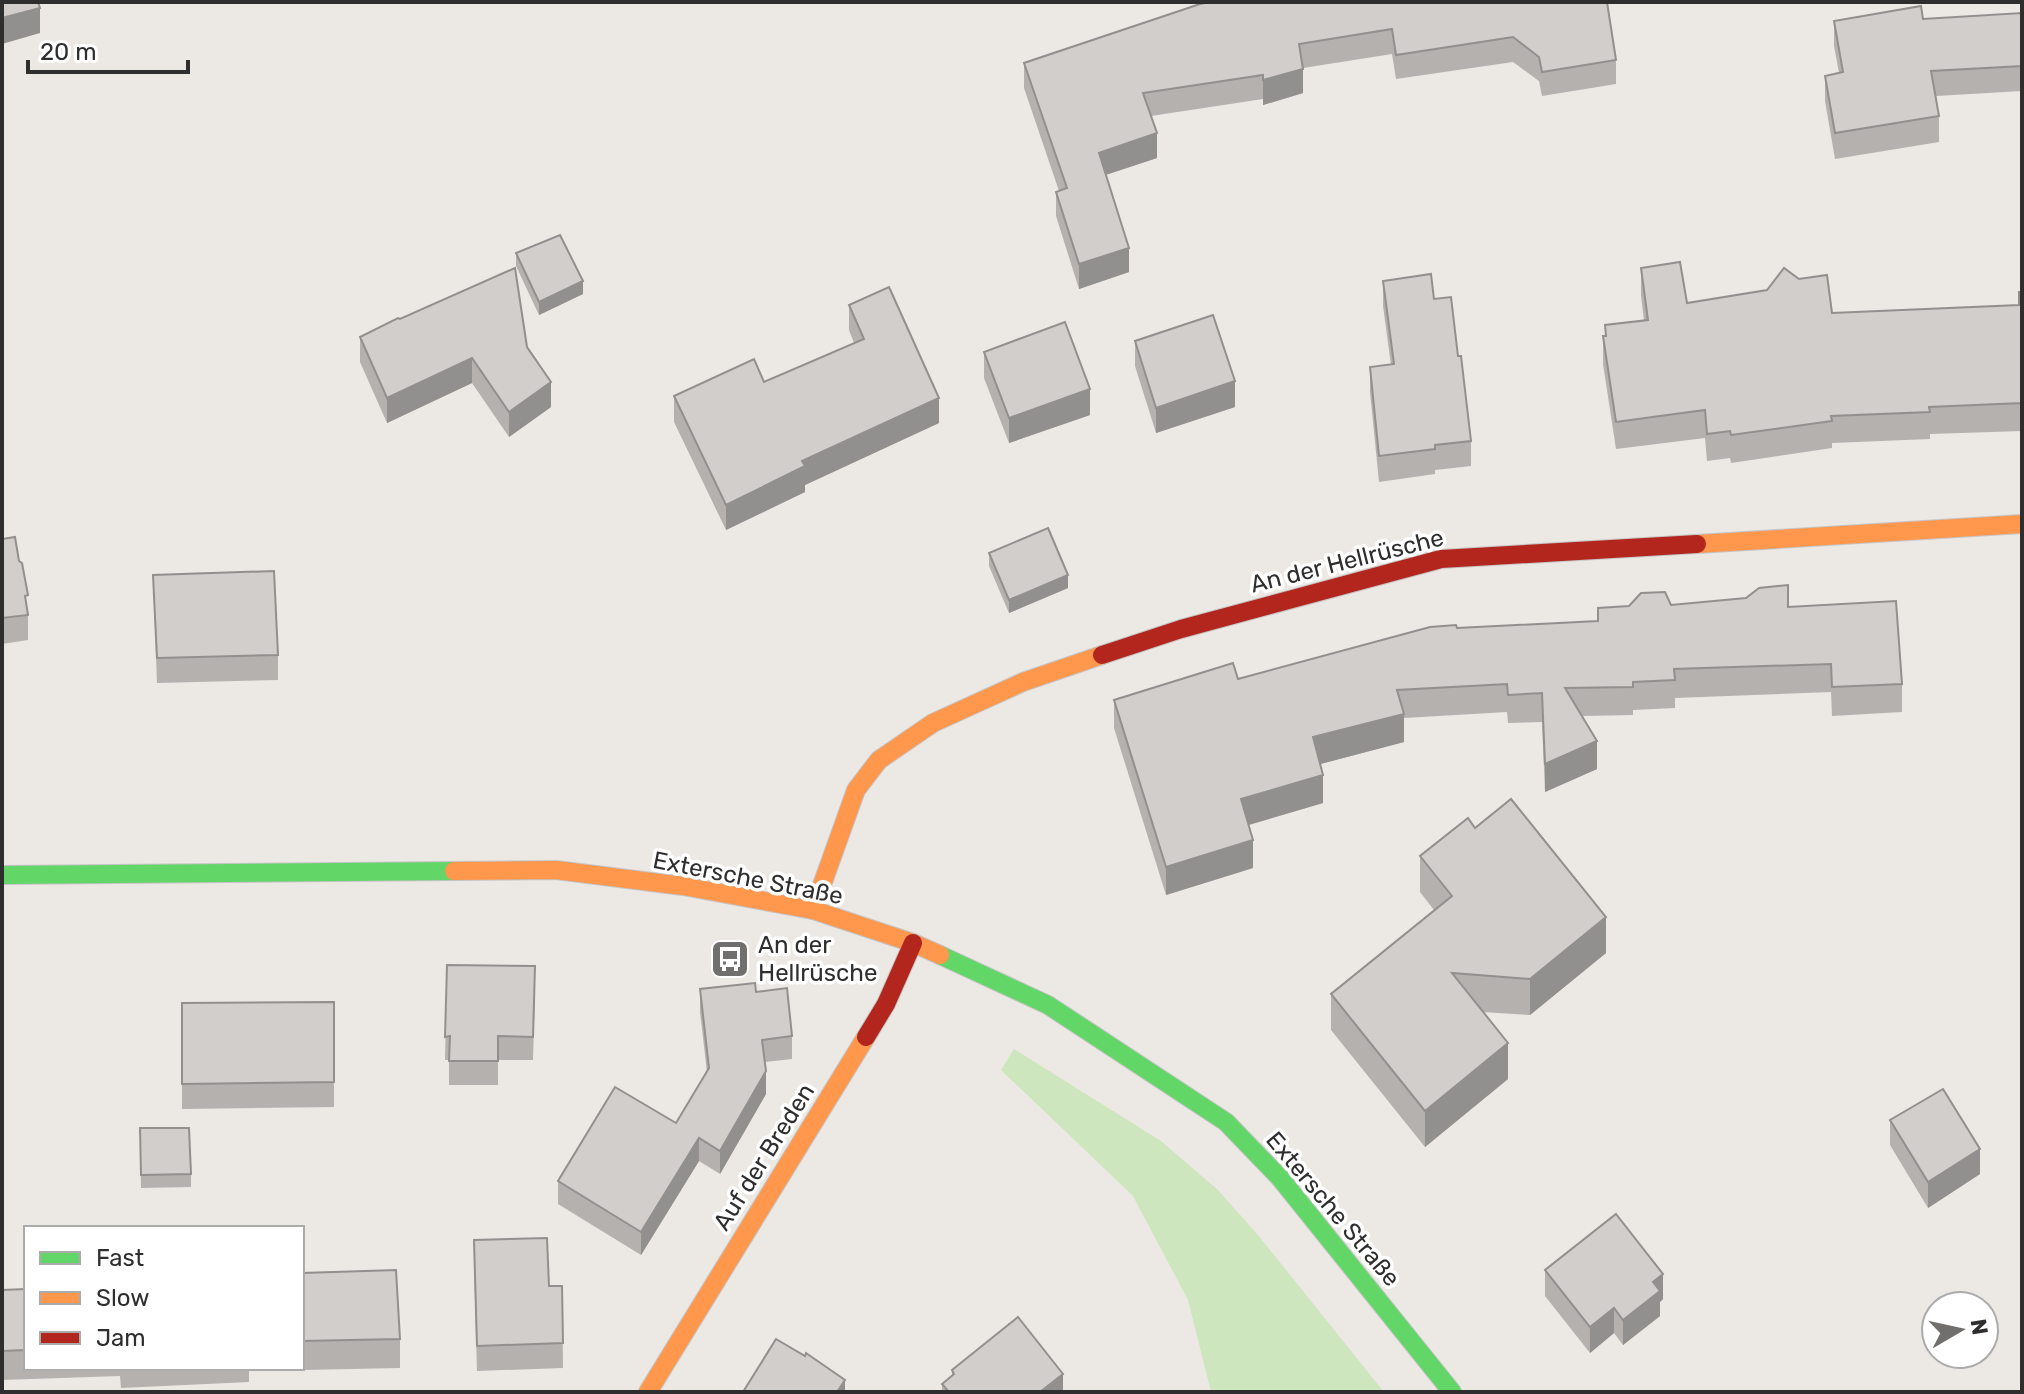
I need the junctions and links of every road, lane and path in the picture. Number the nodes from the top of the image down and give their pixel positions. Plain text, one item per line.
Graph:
1 (2022, 524) edge
2 (2, 875) edge
3 (813, 910) junction
4 (913, 943) junction
5 (648, 1392) edge
6 (1452, 1392) edge

1 - 3 street, An der Hellrüsche
2 - 3 street, Extersche Straße
3 - 4 street, Extersche Straße
4 - 5 street, Auf der Breden
4 - 6 street, Extersche Straße

